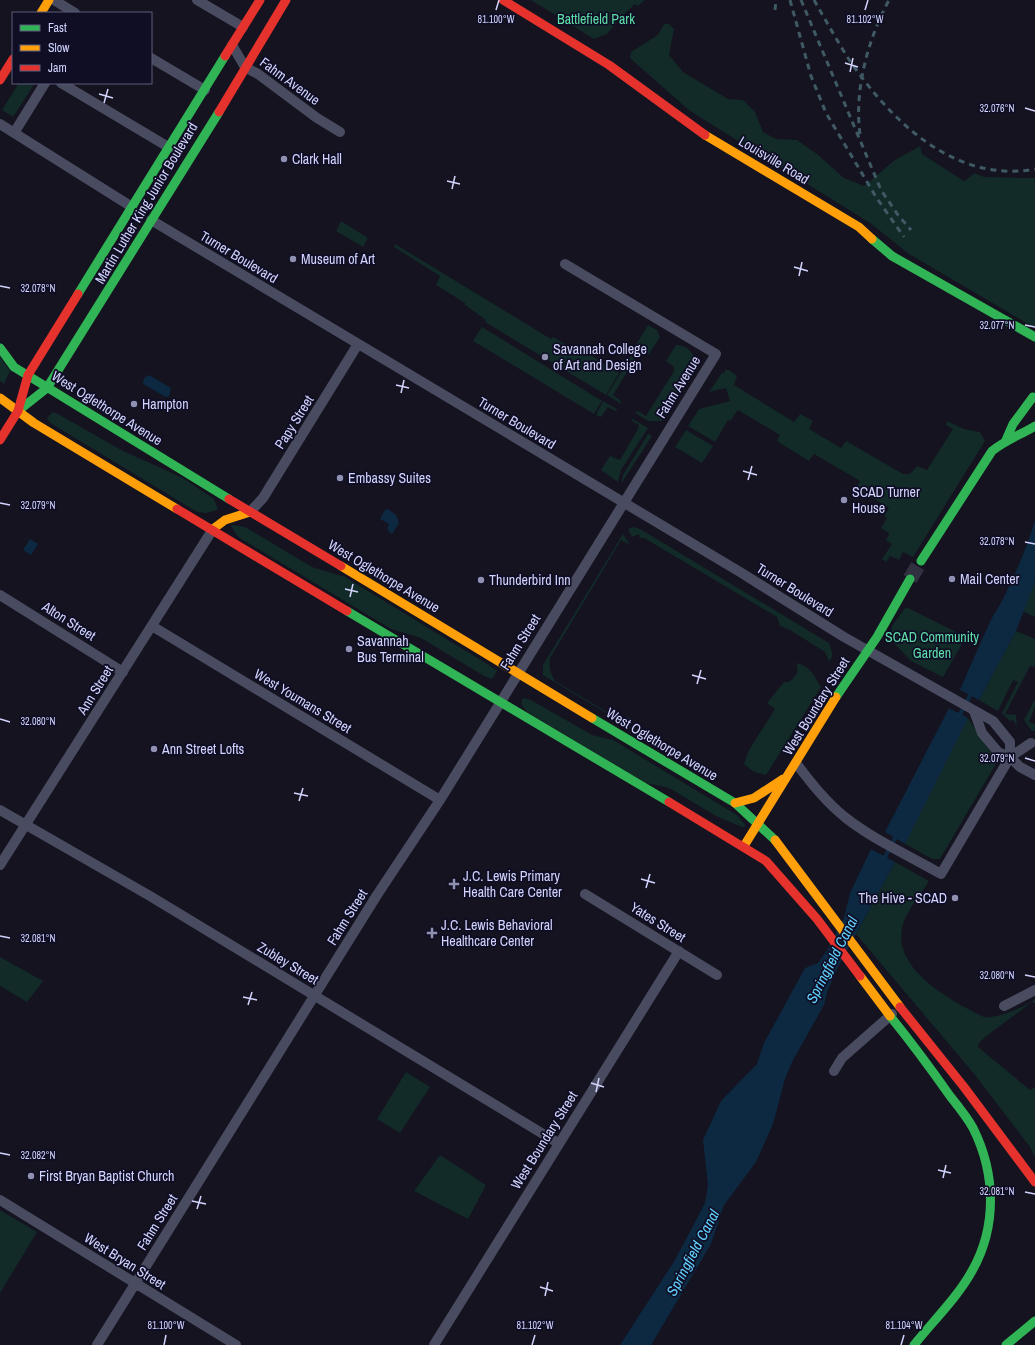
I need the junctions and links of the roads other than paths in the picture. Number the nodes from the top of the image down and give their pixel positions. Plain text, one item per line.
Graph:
1 (49, 0) edge
2 (54, 0) edge
3 (197, 0) edge
4 (260, 0) edge
5 (286, 0) edge
6 (503, 0) edge
7 (42, 12) edge
8 (73, 12) edge
9 (243, 27) junction
10 (232, 45) junction
11 (152, 59) edge
12 (12, 61) edge
13 (245, 67) junction
14 (0, 80) edge
15 (44, 84) edge
16 (63, 84) edge
17 (205, 90) junction
18 (0, 124) edge
19 (14, 132) junction
20 (340, 132) dead end
21 (170, 148) junction
22 (132, 207) junction
23 (151, 220) junction
24 (565, 264) dead end
25 (1035, 337) edge
26 (358, 344) junction
27 (0, 348) edge
28 (28, 375) junction
29 (47, 388) junction
30 (1033, 397) dead end
31 (0, 398) edge
32 (18, 411) junction
33 (1035, 426) edge
34 (0, 440) edge
35 (1006, 440) junction
36 (622, 504) junction
37 (250, 512) junction
38 (213, 529) junction
39 (921, 562) tunnel mouth
40 (910, 579) tunnel mouth
41 (0, 595) edge
42 (152, 626) junction
43 (868, 651) junction
44 (122, 672) junction
45 (517, 673) junction
46 (499, 702) junction
47 (974, 711) junction
48 (1031, 742) dead end
49 (1010, 758) junction
50 (796, 763) junction
51 (789, 775) junction
52 (1035, 775) edge
53 (440, 800) junction
54 (735, 803) junction
55 (0, 810) edge
56 (758, 824) junction
57 (26, 825) junction
58 (744, 846) junction
59 (0, 865) edge
60 (585, 894) dead end
61 (679, 951) junction
62 (717, 975) dead end
63 (1035, 990) edge
64 (315, 996) junction
65 (1004, 1006) dead end
66 (900, 1007) junction
67 (890, 1016) junction
68 (834, 1071) dead end
69 (558, 1144) junction
70 (1035, 1182) edge
71 (0, 1200) edge
72 (135, 1283) junction
73 (1035, 1321) edge
74 (97, 1345) edge
75 (236, 1345) edge
76 (434, 1345) edge
77 (914, 1345) edge
78 (1006, 1345) edge

1 - 7 main road
2 - 8 street
3 - 9 street
4 - 9 main road, Martin Luther King Junior Boulevard
5 - 13 main road, Martin Luther King Junior Boulevard
6 - 25 main road, Louisville Road
9 - 10 main road, Martin Luther King Junior Boulevard
10 - 13 street, Fahm Avenue
10 - 17 main road, Martin Luther King Junior Boulevard
11 - 17 street
12 - 14 main road
13 - 20 street, Fahm Avenue
13 - 23 main road, Martin Luther King Junior Boulevard
15 - 19 street
16 - 21 street
17 - 21 main road, Martin Luther King Junior Boulevard
18 - 19 street
19 - 22 street
21 - 22 main road, Martin Luther King Junior Boulevard
22 - 28 main road, Martin Luther King Junior Boulevard
23 - 26 street, Turner Boulevard
23 - 29 main road, Martin Luther King Junior Boulevard
24 - 36 street, Fahm Avenue
26 - 36 street, Turner Boulevard
26 - 37 street, Papy Street
27 - 28 main road, West Oglethorpe Avenue
28 - 29 main road, West Oglethorpe Avenue
28 - 32 main road, Martin Luther King Junior Boulevard
29 - 32 main road, Martin Luther King Junior Boulevard
29 - 37 main road, West Oglethorpe Avenue
30 - 35 main road
31 - 32 main road
32 - 34 main road, Martin Luther King Junior Boulevard
32 - 38 main road
33 - 35 main road
35 - 39 main road
36 - 43 street, Turner Boulevard
36 - 45 street, Fahm Street
37 - 38 main road
37 - 45 main road, West Oglethorpe Avenue
38 - 42 street, Ann Street
38 - 46 main road
40 - 43 main road, West Boundary Street
41 - 44 street, Alton Street
42 - 44 street, Ann Street
42 - 53 street, West Youmans Street
43 - 47 street, Turner Boulevard
43 - 50 main road, West Boundary Street
44 - 57 street, Ann Street
45 - 46 street, Fahm Street
45 - 54 main road, West Oglethorpe Avenue
46 - 53 street, Fahm Street
46 - 58 main road
47 - 49 street
47 - 49 street, Turner Boulevard
48 - 49 street
49 - 50 street
49 - 52 street
50 - 51 main road, West Boundary Street
51 - 54 main road
51 - 56 main road, West Boundary Street
53 - 64 street, Fahm Street
54 - 56 main road, West Oglethorpe Avenue
55 - 57 street, Zubley Street
56 - 58 main road, West Boundary Street
56 - 66 main road, West Oglethorpe Avenue
57 - 59 street, Ann Street
57 - 64 street, Zubley Street
58 - 67 main road
60 - 61 street, Yates Street
61 - 62 street, Yates Street
61 - 69 street, West Boundary Street
63 - 65 street
64 - 69 street, Zubley Street
64 - 72 street, Fahm Street
66 - 67 street
66 - 70 main road, West Oglethorpe Avenue
67 - 68 street
67 - 77 main road
69 - 76 street, West Boundary Street
71 - 72 street, West Bryan Street
72 - 74 street, Fahm Street
72 - 75 street, West Bryan Street
73 - 78 main road

